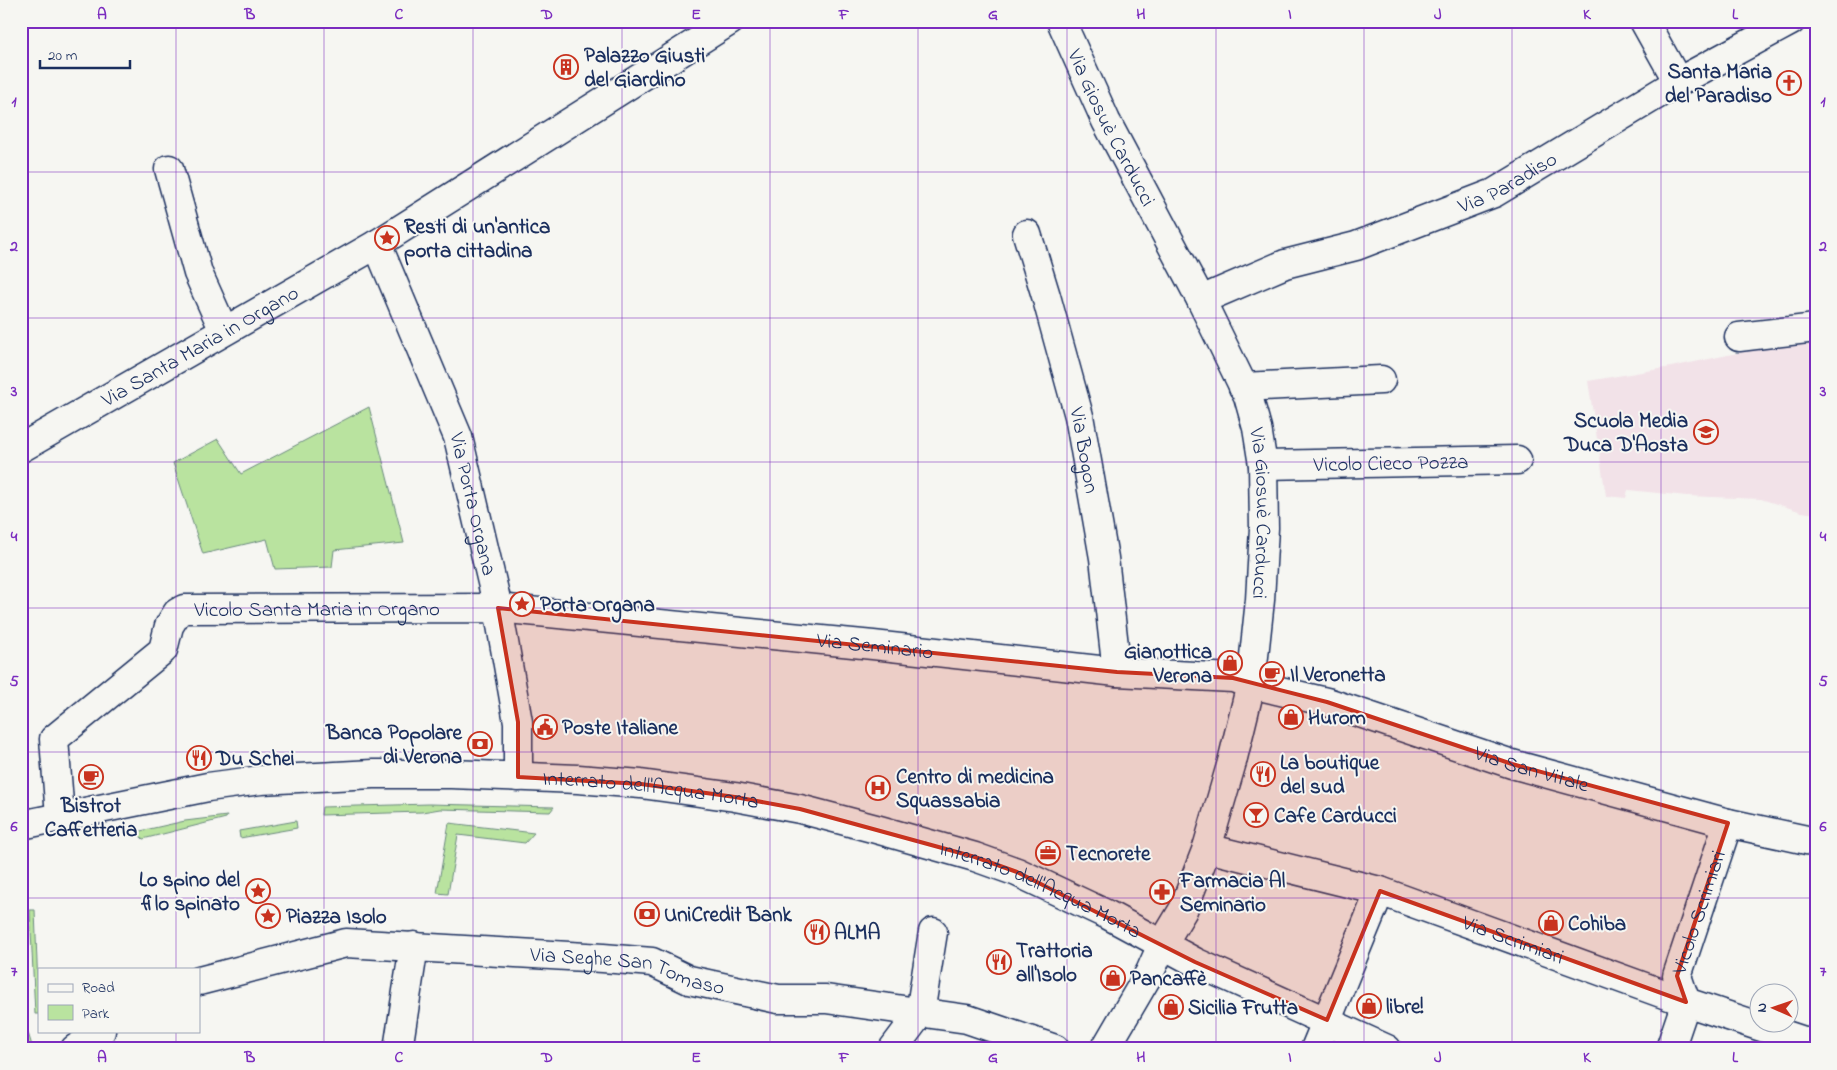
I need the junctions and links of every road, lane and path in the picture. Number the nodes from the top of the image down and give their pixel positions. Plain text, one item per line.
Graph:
1 (730, 21) edge
2 (1061, 21) edge
3 (1644, 21) edge
4 (1792, 21) edge
5 (1678, 82) junction
6 (168, 170) dead end
7 (1027, 234) dead end
8 (378, 244) junction
9 (1202, 300) junction
10 (1816, 328) edge
11 (224, 331) junction
12 (1739, 337) dead end
13 (1380, 380) dead end
14 (1243, 387) junction
15 (21, 448) edge
16 (1517, 460) dead end
17 (1262, 465) junction
18 (498, 608) junction
19 (1117, 672) junction
20 (1251, 684) junction
21 (518, 776) junction
22 (60, 816) junction
23 (1728, 823) junction
24 (21, 825) edge
25 (1816, 842) edge
26 (1208, 848) junction
27 (1380, 891) junction
28 (933, 932) dead end
29 (1162, 945) junction
30 (414, 946) junction
31 (200, 981) edge
32 (1686, 1002) junction
33 (920, 1013) junction
34 (1327, 1020) junction
35 (100, 1032) edge
36 (1816, 1045) edge
37 (75, 1049) edge
38 (398, 1049) edge
39 (893, 1049) edge
40 (1055, 1049) edge
41 (1105, 1049) edge
42 (1315, 1049) edge
43 (1387, 1049) edge
44 (1670, 1049) edge

1 - 8 street, Via Santa Maria in Organo
2 - 9 street, Via Giosuè Carducci
3 - 5 street
4 - 5 street, Via Paradiso
5 - 9 street, Via Paradiso
6 - 11 street
7 - 19 street, Via Bogon
8 - 11 street, Via Santa Maria in Organo
8 - 18 street, Via Porta Organa
9 - 14 street, Via Giosuè Carducci
10 - 12 street
11 - 15 street, Via Santa Maria in Organo
13 - 14 street
14 - 17 street, Via Giosuè Carducci
16 - 17 street, Vicolo Cieco Pozza
17 - 20 street, Via Giosuè Carducci
18 - 19 street, Via Seminario
18 - 21 street, Via Porta Organa
18 - 22 street, Vicolo Santa Maria in Organo
19 - 20 street, Via Seminario
20 - 23 street, Via San Vitale
20 - 26 street, Via Giosuè Carducci
21 - 22 street, Interrato dell'Acqua Morta
21 - 29 street, Interrato dell'Acqua Morta
22 - 24 street, Interrato dell'Acqua Morta
23 - 25 street, Via San Vitale
23 - 32 street, Vicolo Scrimiari
26 - 27 street, Via Scrimiari
26 - 29 street, Via Giosuè Carducci
27 - 32 street, Via Scrimiari
27 - 34 street
28 - 33 street
29 - 34 street, Interrato dell'Acqua Morta
29 - 41 street, Via Giosuè Carducci
30 - 31 street, Via Seghe San Tomaso
30 - 33 street, Via Seghe San Tomaso
30 - 38 street
32 - 36 street, Via Scrimiari
32 - 44 street
33 - 39 street
33 - 40 street, Via Seghe San Tomaso
34 - 42 street
34 - 43 street, Interrato dell'Acqua Morta
35 - 37 street

